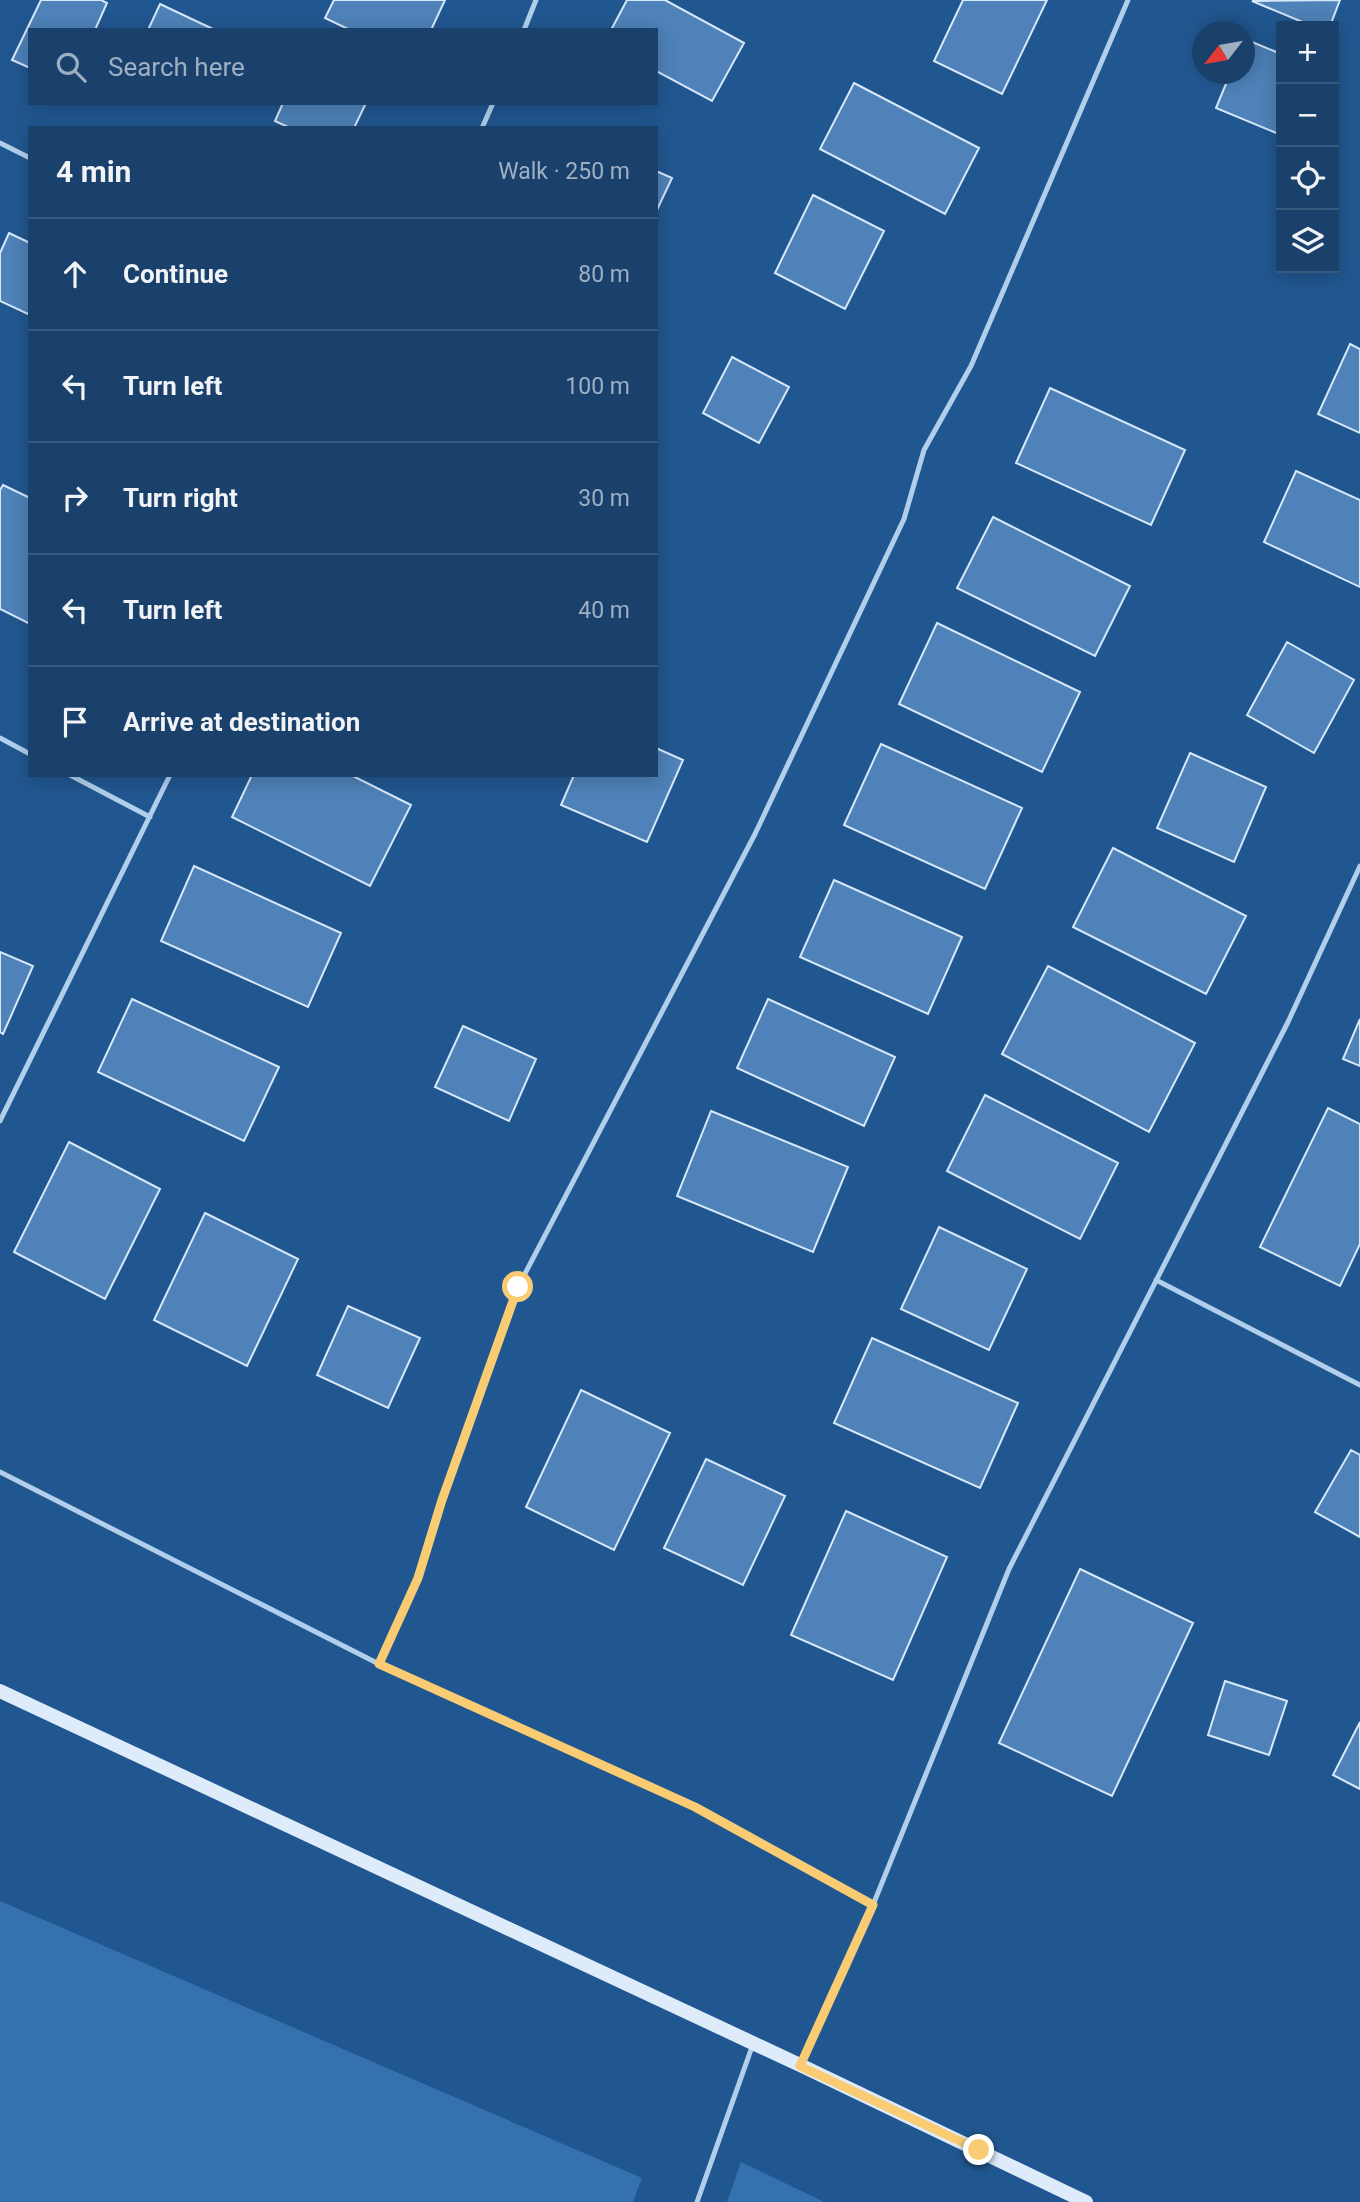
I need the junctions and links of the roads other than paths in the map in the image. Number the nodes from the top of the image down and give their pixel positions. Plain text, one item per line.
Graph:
1 (536, 0) edge
2 (1128, 0) edge
3 (525, 28) edge
4 (492, 105) edge
5 (483, 126) edge
6 (0, 143) edge
7 (28, 157) edge
8 (0, 738) edge
9 (28, 753) edge
10 (75, 777) edge
11 (169, 777) edge
12 (150, 817) junction
13 (1360, 866) edge
14 (0, 1121) edge
15 (1156, 1280) junction
16 (1360, 1385) edge
17 (0, 1472) edge
18 (379, 1664) junction
19 (0, 1691) edge
20 (873, 1905) junction
21 (753, 2043) junction
22 (800, 2066) junction
23 (697, 2202) edge
24 (1086, 2202) edge

1 - 3 lane
2 - 18 lane
4 - 5 lane
6 - 7 lane
8 - 9 lane
10 - 12 lane
11 - 12 lane
12 - 14 lane
13 - 15 lane
15 - 16 lane
15 - 20 lane
17 - 18 lane
18 - 20 lane
19 - 21 main road
20 - 22 lane
21 - 22 main road
21 - 23 lane
22 - 24 main road

